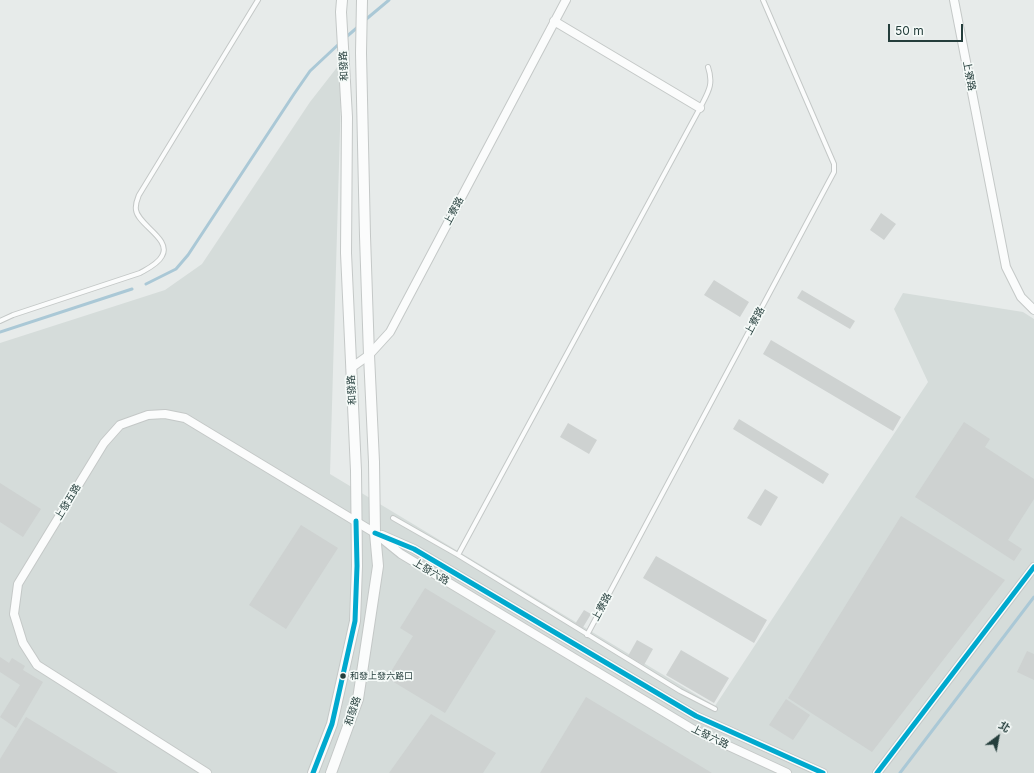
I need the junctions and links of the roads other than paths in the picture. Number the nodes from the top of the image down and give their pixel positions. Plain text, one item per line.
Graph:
1 (258, 0) edge
2 (342, 0) edge
3 (566, 0) edge
4 (763, 0) edge
5 (954, 0) edge
6 (362, 2) edge
7 (554, 21) junction
8 (708, 67) dead end
9 (700, 108) junction
10 (1034, 310) edge
11 (0, 321) edge
12 (369, 355) junction
13 (351, 368) junction
14 (393, 518) dead end
15 (356, 521) junction
16 (375, 533) junction
17 (458, 555) junction
18 (1034, 567) edge
19 (587, 634) junction
20 (715, 709) dead end
21 (207, 773) edge
22 (312, 773) edge
23 (331, 773) edge
24 (787, 773) edge
25 (823, 773) edge
26 (877, 773) edge

1 - 11 lane
2 - 13 street, 和發路
3 - 7 street, 上寮路
4 - 19 lane, 上寮路
5 - 10 street, 上寮路
6 - 12 street, 和發路
7 - 9 street
7 - 12 street, 上寮路
8 - 9 lane
9 - 17 lane
12 - 13 street, 上寮路
12 - 16 street, 和發路
13 - 15 street, 和發路
14 - 17 lane
15 - 16 street, 上發五路
15 - 21 street, 上發五路
15 - 22 street, 和發路
16 - 23 street, 和發路
16 - 24 street, 上發六路
16 - 25 street, 上發六路
17 - 19 lane
18 - 26 street
19 - 20 lane

